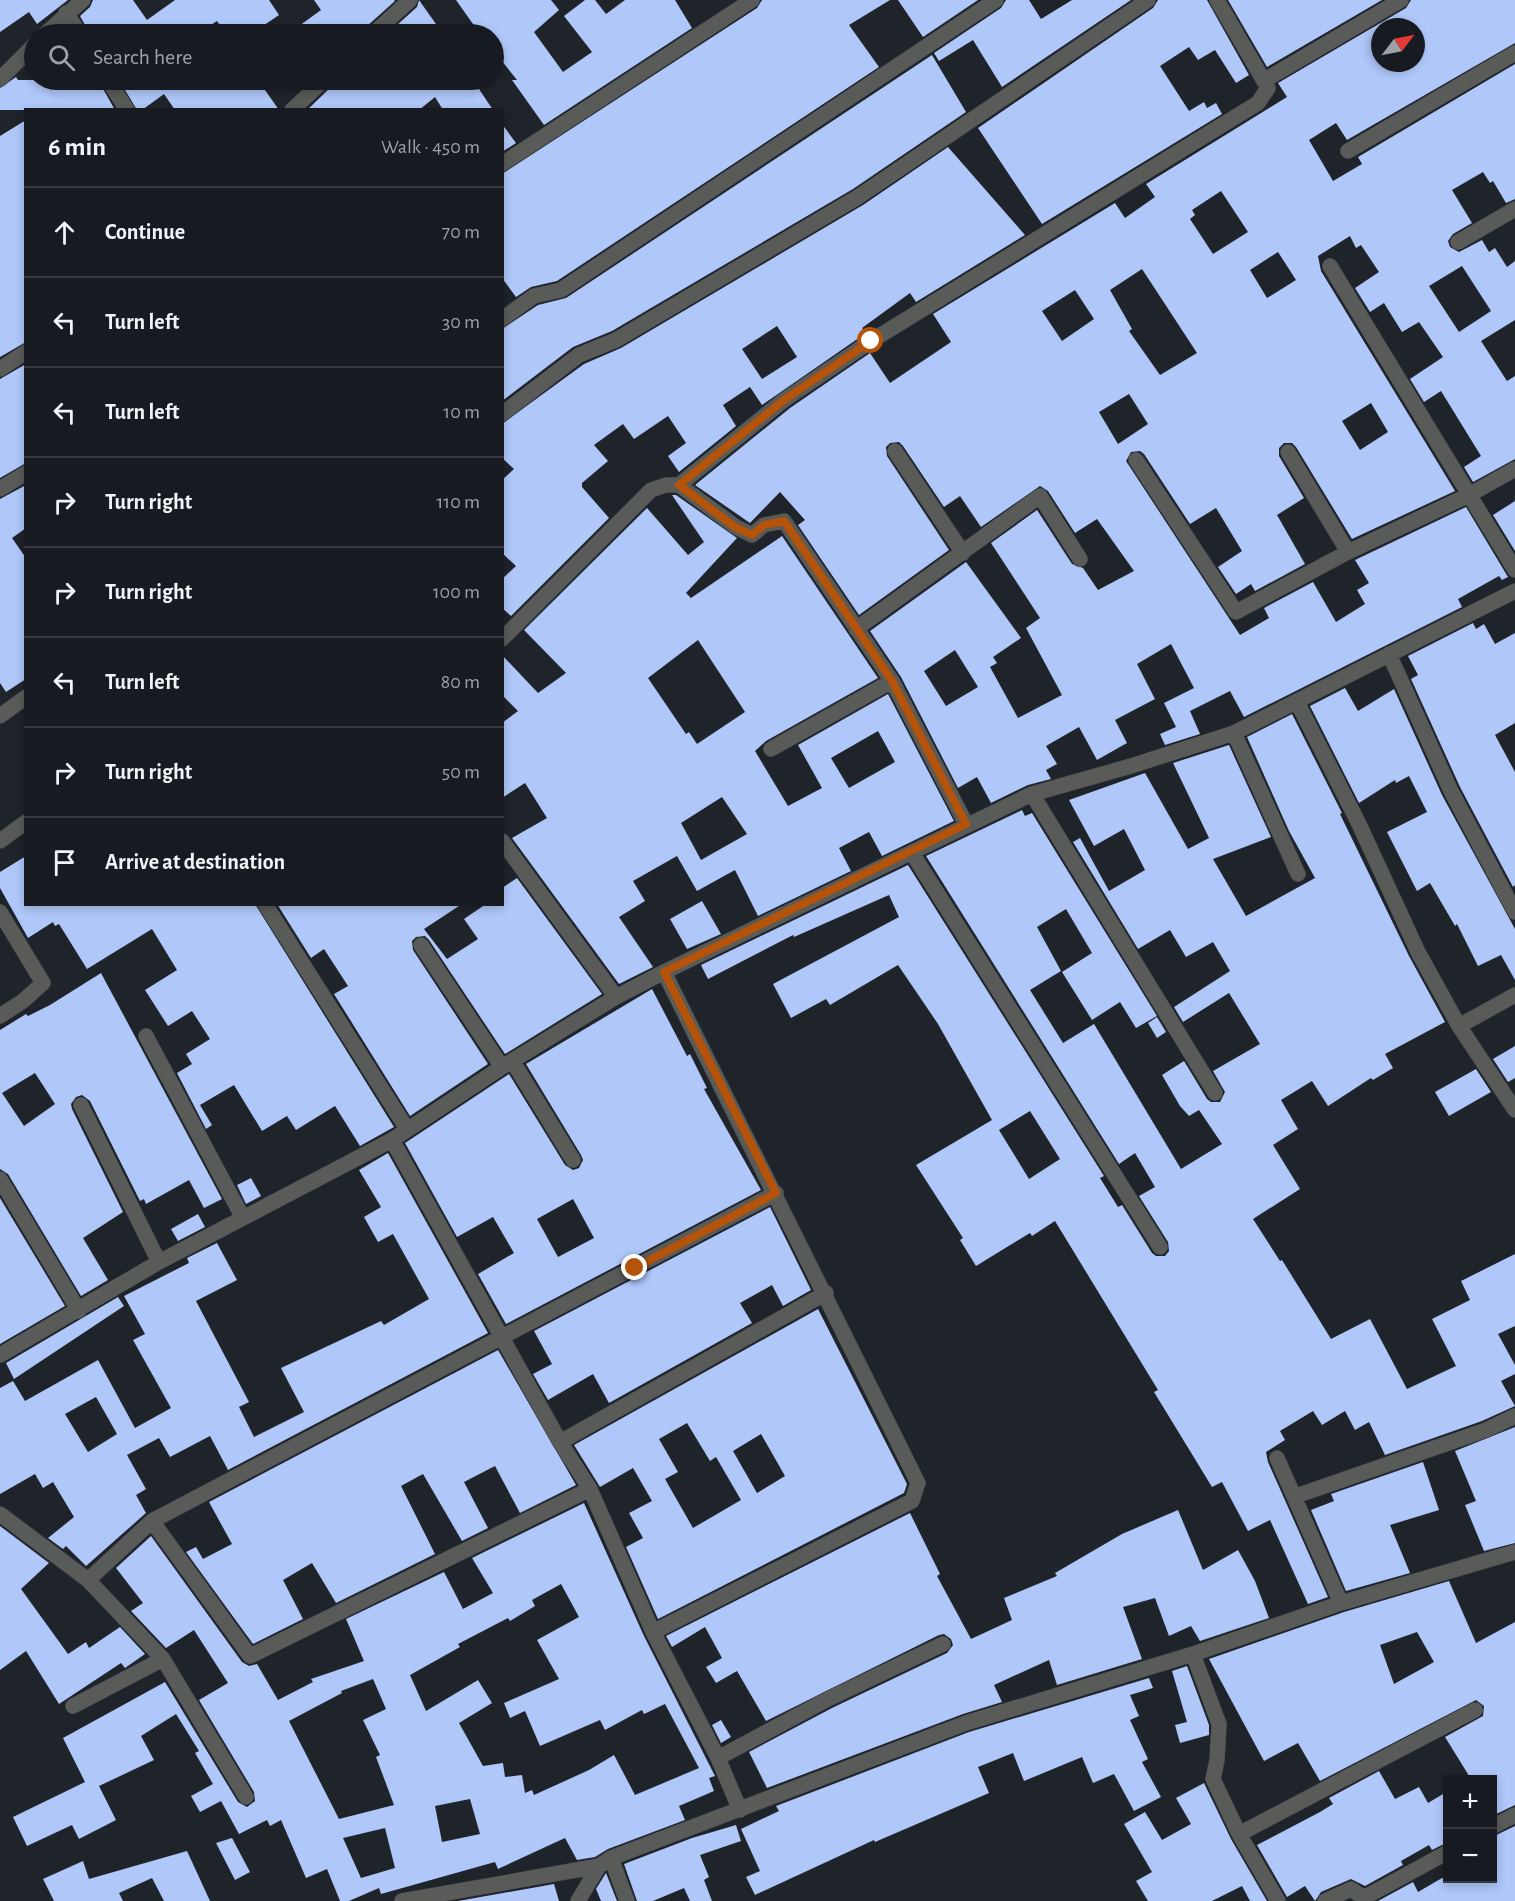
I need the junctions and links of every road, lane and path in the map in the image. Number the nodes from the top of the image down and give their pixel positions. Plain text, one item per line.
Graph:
1 (84, 0) edge
2 (410, 0) edge
3 (752, 0) edge
4 (996, 0) edge
5 (1149, 0) edge
6 (1217, 0) edge
7 (1401, 0) edge
8 (66, 13) junction
9 (55, 24) edge
10 (73, 24) edge
11 (384, 24) edge
12 (1515, 53) edge
13 (24, 55) edge
14 (0, 79) edge
15 (1265, 80) junction
16 (114, 90) edge
17 (313, 90) edge
18 (126, 108) edge
19 (294, 108) edge
20 (1348, 151) dead end
21 (504, 163) edge
22 (1515, 208) edge
23 (1458, 242) dead end
24 (1330, 266) dead end
25 (504, 318) edge
26 (24, 353) edge
27 (0, 369) edge
28 (504, 412) edge
29 (895, 451) dead end
30 (1288, 452) dead end
31 (1136, 460) dead end
32 (1515, 469) edge
33 (24, 474) edge
34 (679, 485) junction
35 (0, 489) edge
36 (1469, 495) junction
37 (1348, 552) junction
38 (963, 553) junction
39 (1080, 559) dead end
40 (1515, 570) edge
41 (1514, 595) edge
42 (856, 629) junction
43 (504, 637) edge
44 (1389, 654) junction
45 (892, 681) junction
46 (24, 698) edge
47 (1297, 702) junction
48 (0, 716) edge
49 (1234, 733) junction
50 (771, 749) dead end
51 (1032, 794) junction
52 (24, 823) edge
53 (966, 824) junction
54 (0, 841) edge
55 (504, 844) edge
56 (912, 853) junction
57 (1298, 874) dead end
58 (266, 906) edge
59 (0, 912) edge
60 (1515, 912) edge
61 (421, 945) dead end
62 (664, 972) junction
63 (1515, 995) edge
64 (616, 997) junction
65 (0, 1016) edge
66 (1459, 1026) junction
67 (147, 1036) dead end
68 (508, 1065) junction
69 (1215, 1093) dead end
70 (81, 1105) dead end
71 (1515, 1110) edge
72 (407, 1129) junction
73 (392, 1140) junction
74 (573, 1160) dead end
75 (0, 1179) edge
76 (776, 1193) junction
77 (243, 1218) junction
78 (1160, 1246) dead end
79 (159, 1262) junction
80 (826, 1293) junction
81 (79, 1311) junction
82 (502, 1335) junction
83 (0, 1355) edge
84 (1515, 1416) edge
85 (560, 1442) junction
86 (1277, 1458) dead end
87 (590, 1489) junction
88 (1296, 1496) junction
89 (0, 1514) edge
90 (152, 1521) junction
91 (1515, 1552) edge
92 (88, 1580) junction
93 (1341, 1603) junction
94 (653, 1632) junction
95 (943, 1644) dead end
96 (1192, 1654) junction
97 (163, 1659) junction
98 (73, 1706) dead end
99 (1475, 1710) dead end
100 (718, 1758) junction
101 (246, 1797) dead end
102 (741, 1810) junction
103 (1515, 1815) edge
104 (1497, 1824) edge
105 (1239, 1834) junction
106 (1443, 1855) edge
107 (605, 1862) junction
108 (402, 1901) edge
109 (578, 1901) edge
110 (627, 1901) edge
111 (1278, 1901) edge
112 (1325, 1901) edge

1 - 8 street
2 - 11 street
3 - 21 street
4 - 25 street
5 - 28 street
6 - 15 street
7 - 15 street
8 - 9 street
8 - 10 street
12 - 20 street
13 - 14 street
15 - 34 street
16 - 18 street
17 - 19 street
22 - 23 street
24 - 36 street
26 - 27 street
29 - 38 street
30 - 37 street
31 - 37 street
32 - 36 street
33 - 35 street
34 - 42 street
34 - 43 street
36 - 37 street
36 - 40 street
38 - 39 street
38 - 42 street
41 - 44 street
42 - 45 street
44 - 47 street
44 - 60 street
45 - 50 street
45 - 53 street
46 - 48 street
47 - 49 street
47 - 66 street
49 - 51 street
49 - 57 street
51 - 53 street
51 - 69 street
52 - 54 street
53 - 56 street
55 - 64 street
56 - 62 street
56 - 78 street
58 - 72 street
59 - 65 street
61 - 68 street
62 - 64 street
62 - 76 street
63 - 66 street
64 - 68 street
66 - 71 street
67 - 77 street
68 - 72 street
68 - 74 street
70 - 79 street
72 - 73 street
73 - 77 street
73 - 82 street
75 - 81 street
76 - 80 street
76 - 82 street
77 - 79 street
79 - 81 street
80 - 85 street
80 - 94 street
81 - 83 street
82 - 85 street
82 - 90 street
84 - 88 street
85 - 87 street
86 - 88 street
87 - 90 street
87 - 94 street
88 - 93 street
89 - 92 street
90 - 92 street
91 - 93 street
92 - 97 street
93 - 96 street
94 - 100 street
95 - 100 street
96 - 102 street
96 - 105 street
97 - 98 street
97 - 101 street
99 - 105 street
100 - 102 street
102 - 107 street
103 - 104 street
105 - 111 street
106 - 112 street
107 - 108 street
107 - 109 street
107 - 110 street

